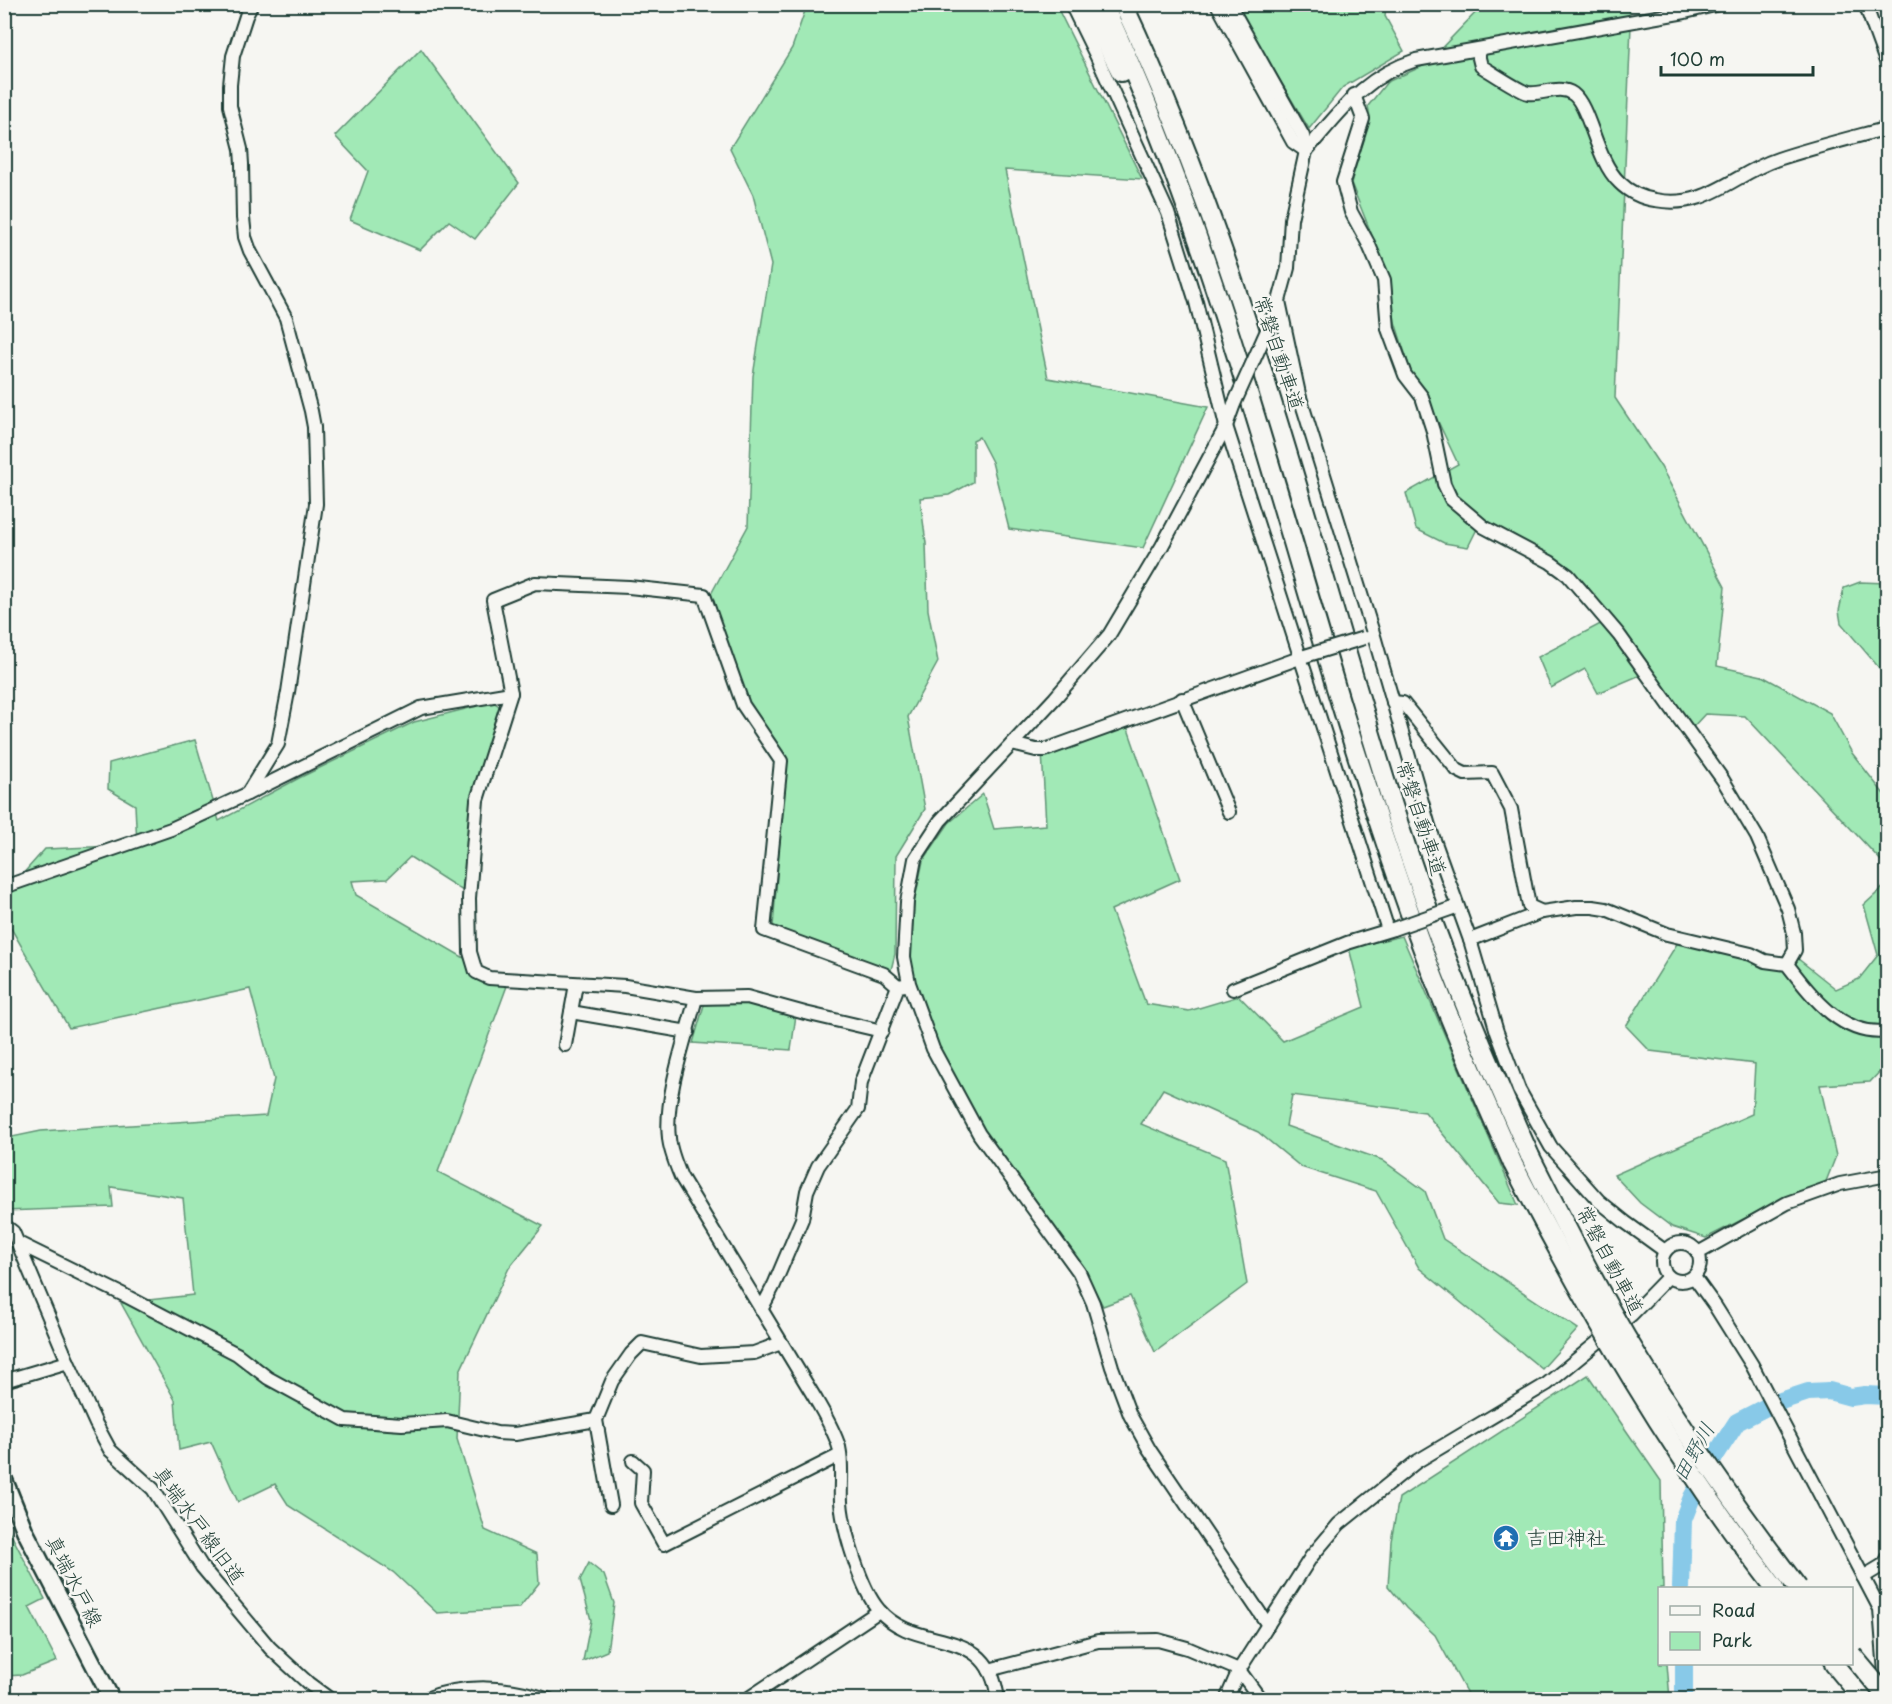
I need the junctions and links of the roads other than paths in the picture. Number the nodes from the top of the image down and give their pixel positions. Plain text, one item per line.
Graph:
1 (252, 4) edge
2 (1071, 4) edge
3 (1086, 4) edge
4 (1103, 4) edge
5 (1123, 4) edge
6 (1217, 4) edge
7 (1229, 4) edge
8 (1719, 4) edge
9 (1865, 4) edge
10 (1477, 50) junction
11 (1887, 67) edge
12 (1354, 95) junction
13 (1887, 128) edge
14 (1306, 151) junction
15 (1182, 194) junction
16 (1279, 301) junction
17 (1226, 426) junction
18 (1369, 637) junction
19 (1303, 657) junction
20 (510, 693) junction
21 (1182, 699) junction
22 (1393, 702) junction
23 (1012, 744) junction
24 (247, 794) junction
25 (1229, 812) dead end
26 (4, 887) edge
27 (1456, 907) junction
28 (1542, 912) junction
29 (1391, 930) junction
30 (1470, 940) junction
31 (1787, 964) junction
32 (576, 984) junction
33 (904, 985) junction
34 (1233, 989) dead end
35 (696, 998) junction
36 (571, 1012) junction
37 (882, 1031) junction
38 (1887, 1031) edge
39 (687, 1032) junction
40 (565, 1045) dead end
41 (1887, 1175) edge
42 (4, 1225) edge
43 (18, 1244) junction
44 (1665, 1251) junction
45 (1698, 1253) junction
46 (1668, 1277) junction
47 (1694, 1277) junction
48 (761, 1310) junction
49 (781, 1343) junction
50 (68, 1362) junction
51 (4, 1381) edge
52 (596, 1420) junction
53 (840, 1455) junction
54 (633, 1461) dead end
55 (4, 1479) edge
56 (611, 1505) dead end
57 (1887, 1556) edge
58 (1863, 1577) junction
59 (1774, 1587) edge
60 (1797, 1587) edge
61 (879, 1611) junction
62 (1268, 1624) junction
63 (1853, 1657) edge
64 (1835, 1665) edge
65 (989, 1670) junction
66 (1239, 1670) junction
67 (1887, 1699) edge
68 (112, 1700) edge
69 (331, 1700) edge
70 (423, 1700) edge
71 (550, 1700) edge
72 (746, 1700) edge
73 (998, 1700) edge
74 (1226, 1700) edge
75 (1261, 1700) edge
76 (1864, 1700) edge

1 - 24 street
2 - 17 street
3 - 15 highway
4 - 15 highway, 常磐自動車道
5 - 60 highway, 常磐自動車道, bridge
6 - 14 street
7 - 14 street
8 - 10 street
9 - 11 street
10 - 12 street
10 - 13 street
12 - 14 street
12 - 31 street
14 - 16 street
15 - 59 highway, 常磐自動車道, bridge
16 - 17 street, bridge
16 - 18 street
17 - 19 street
17 - 23 street
18 - 19 street, bridge
18 - 22 street
19 - 21 street
19 - 29 street
20 - 24 street
20 - 32 street
20 - 33 street
21 - 23 street
21 - 25 street
22 - 27 street
22 - 28 street
23 - 33 street
24 - 26 street
27 - 29 street, bridge
27 - 30 street
28 - 30 street
28 - 31 street
29 - 34 street
30 - 44 street
31 - 38 street
32 - 35 street
32 - 36 street
33 - 37 street
33 - 62 street
35 - 37 street
35 - 39 street
36 - 39 street
36 - 40 street
37 - 48 street
39 - 48 street
41 - 45 street
42 - 43 street, 真端水戸線旧道
43 - 50 street, 真端水戸線旧道
43 - 52 street
44 - 45 street
44 - 46 street
45 - 47 street
46 - 47 street
46 - 62 street
47 - 58 street
48 - 49 street
49 - 52 street
49 - 53 street
50 - 51 street
50 - 69 street, 真端水戸線旧道
52 - 56 street
53 - 54 street
53 - 61 street
55 - 68 main road, 真端水戸線
57 - 58 street
58 - 67 street
61 - 65 street
61 - 72 street
62 - 66 street
63 - 67 highway, bridge
64 - 76 highway
65 - 66 street
65 - 73 street
66 - 74 street
66 - 75 street
70 - 71 street

